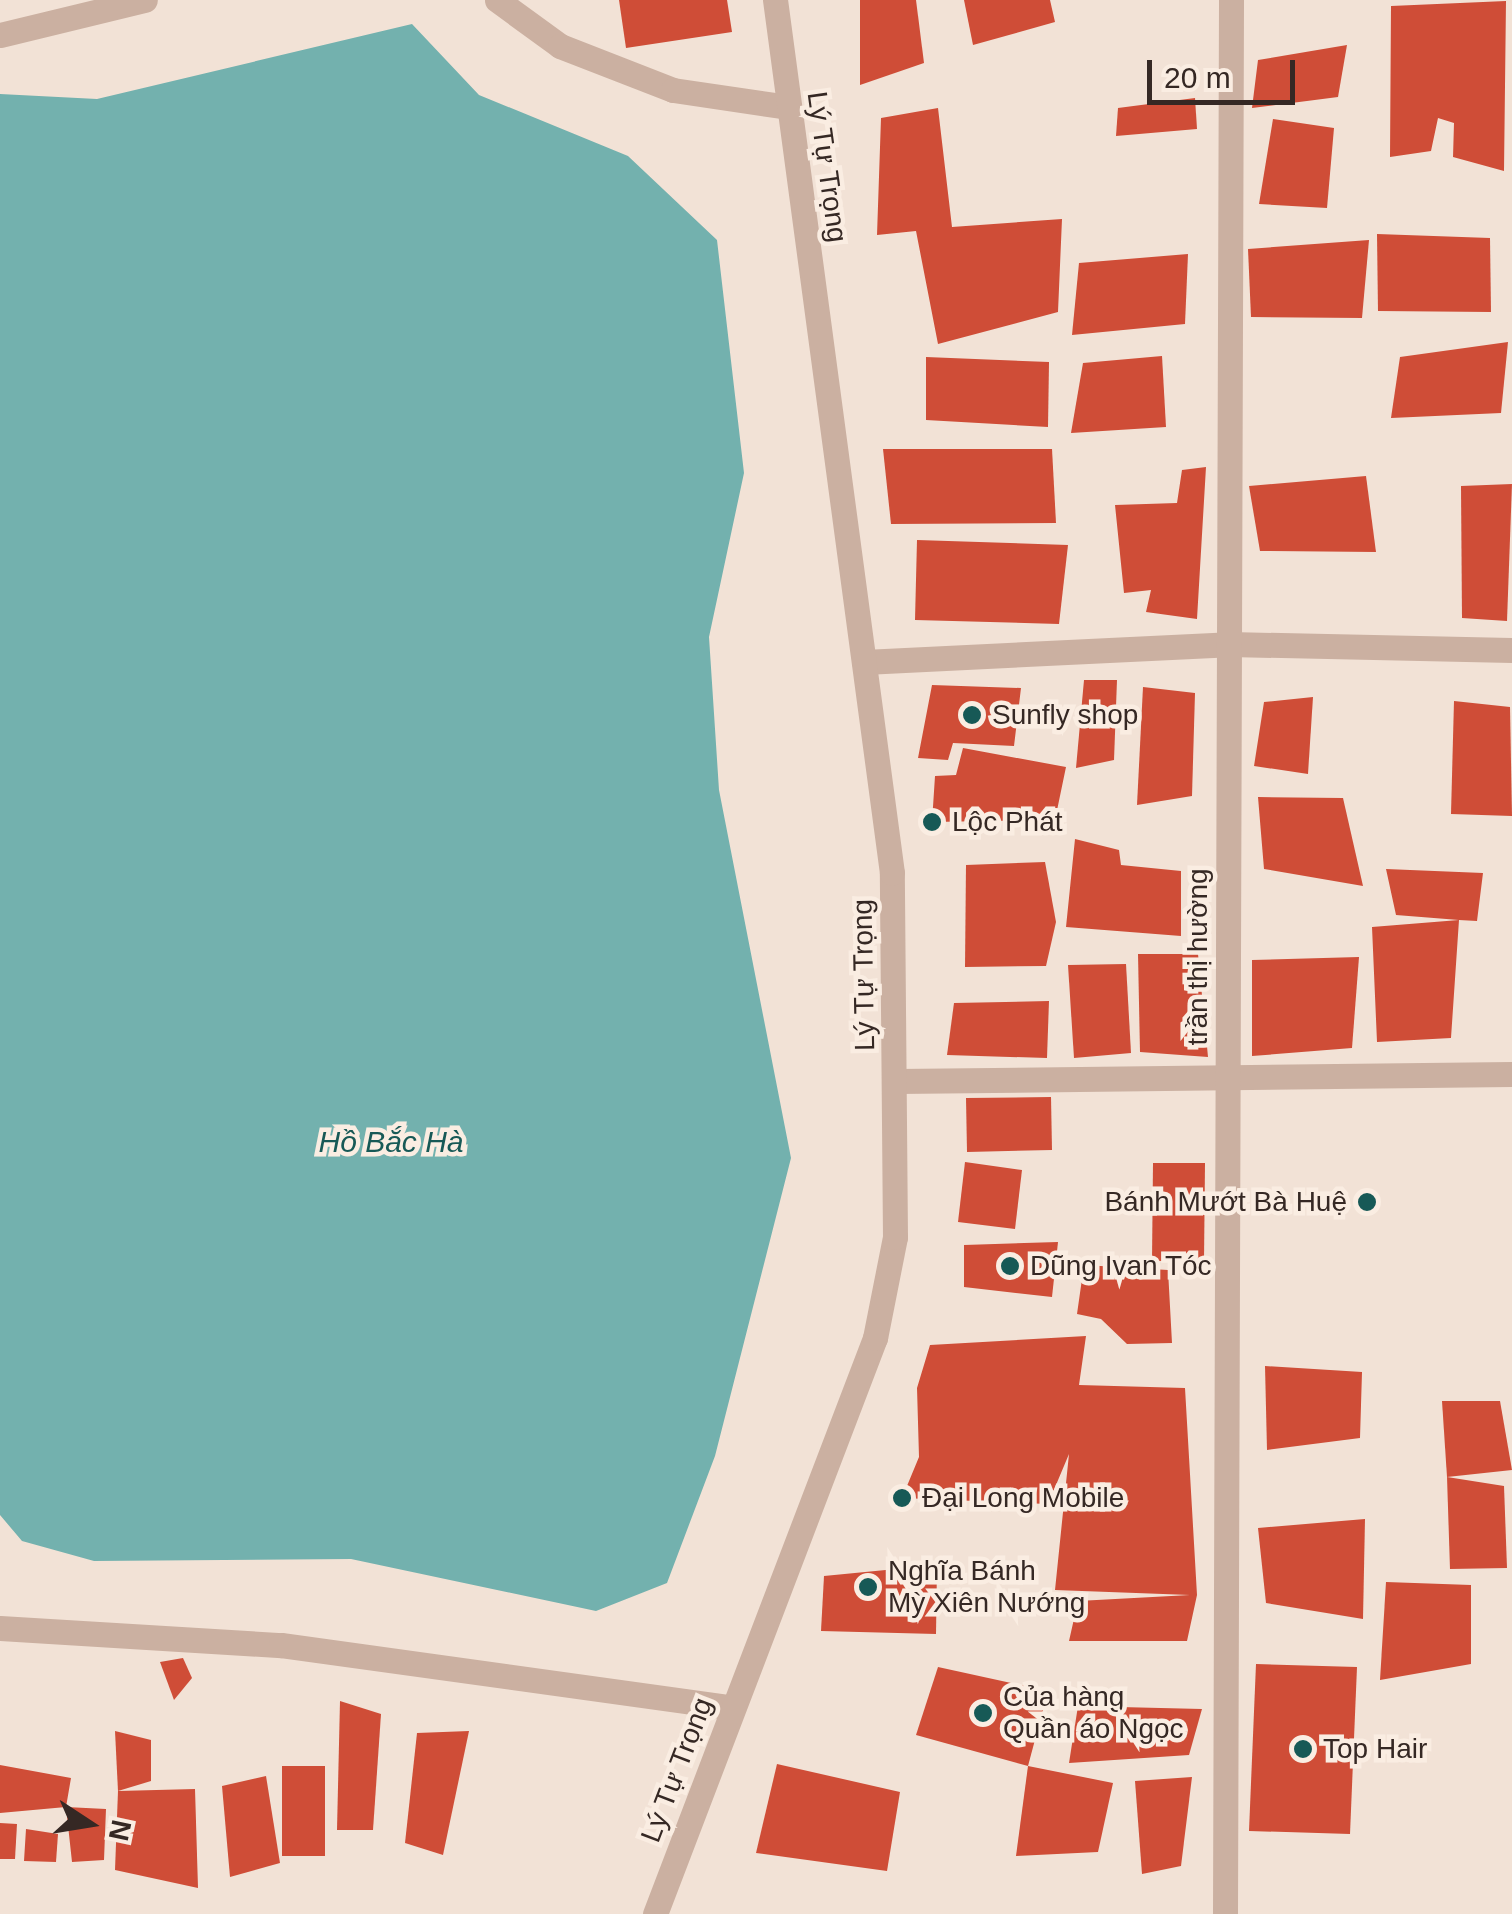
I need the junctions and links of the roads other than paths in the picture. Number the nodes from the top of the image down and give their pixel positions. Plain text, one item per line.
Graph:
1 (145, 0) edge
2 (498, 0) edge
3 (775, 0) edge
4 (1232, 0) edge
5 (0, 35) edge
6 (788, 107) junction
7 (1229, 644) junction
8 (1512, 650) edge
9 (864, 662) junction
10 (1512, 1074) edge
11 (897, 1081) junction
12 (1228, 1081) junction
13 (0, 1628) edge
14 (733, 1708) junction
15 (655, 1914) edge
16 (1224, 1914) edge

1 - 5 street
2 - 6 street
3 - 6 street, Lý Tự Trọng
4 - 7 street, trần thị hường
6 - 9 street, Lý Tự Trọng
7 - 8 street
7 - 9 street
7 - 12 street, trần thị hường
9 - 11 street, Lý Tự Trọng
10 - 12 street
11 - 12 street
11 - 14 street, Lý Tự Trọng
12 - 16 street, trần thị hường
13 - 14 street
14 - 15 street, Lý Tự Trọng

